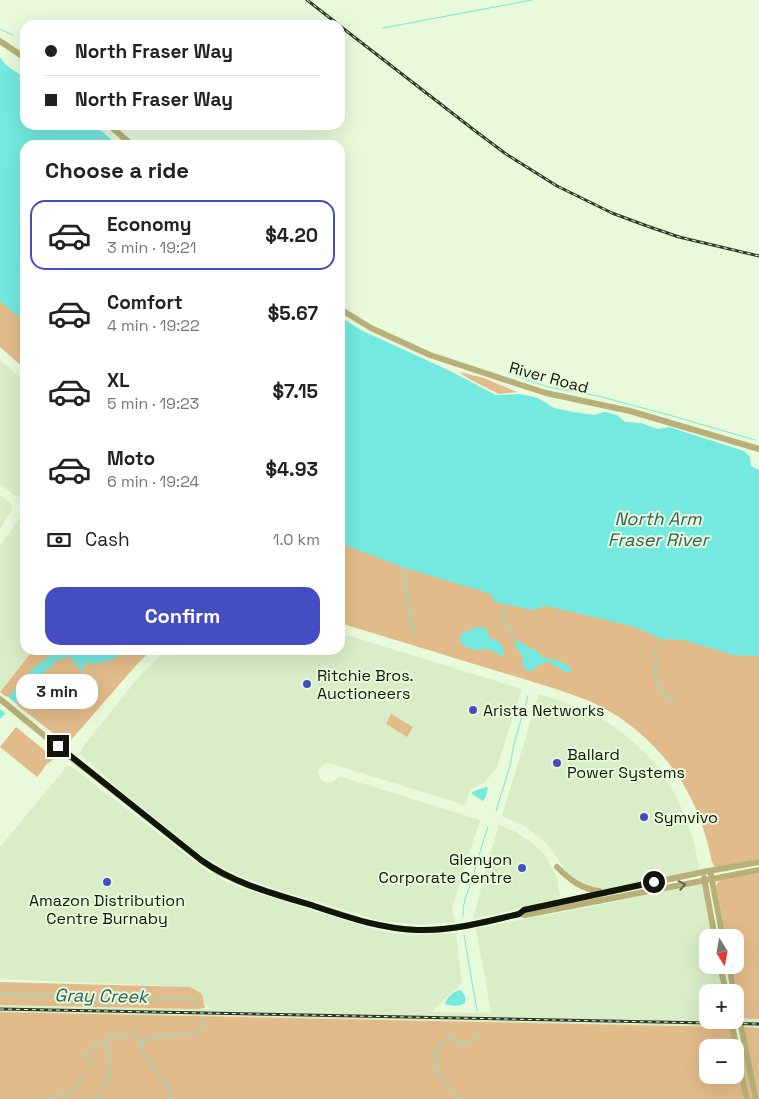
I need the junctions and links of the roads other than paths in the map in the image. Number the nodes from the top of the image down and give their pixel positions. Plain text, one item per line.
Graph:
1 (0, 41) edge
2 (20, 55) edge
3 (115, 130) edge
4 (126, 140) edge
5 (345, 312) edge
6 (759, 449) edge
7 (0, 699) edge
8 (759, 862) edge
9 (557, 867) dead end
10 (710, 870) junction
11 (759, 870) edge
12 (703, 872) junction
13 (708, 880) junction
14 (607, 891) junction
15 (519, 914) junction
16 (714, 929) edge
17 (721, 929) edge
18 (733, 1029) edge
19 (742, 1029) edge
20 (747, 1099) edge
21 (756, 1099) edge

1 - 2 street
3 - 4 street
5 - 6 street, River Road
7 - 15 street
8 - 10 street
9 - 14 street
10 - 12 street
10 - 13 street
11 - 13 street
12 - 13 street
12 - 14 street
15 -> 13 street
13 - 16 street
13 - 17 street
14 - 15 street
18 - 20 street
19 - 21 street

